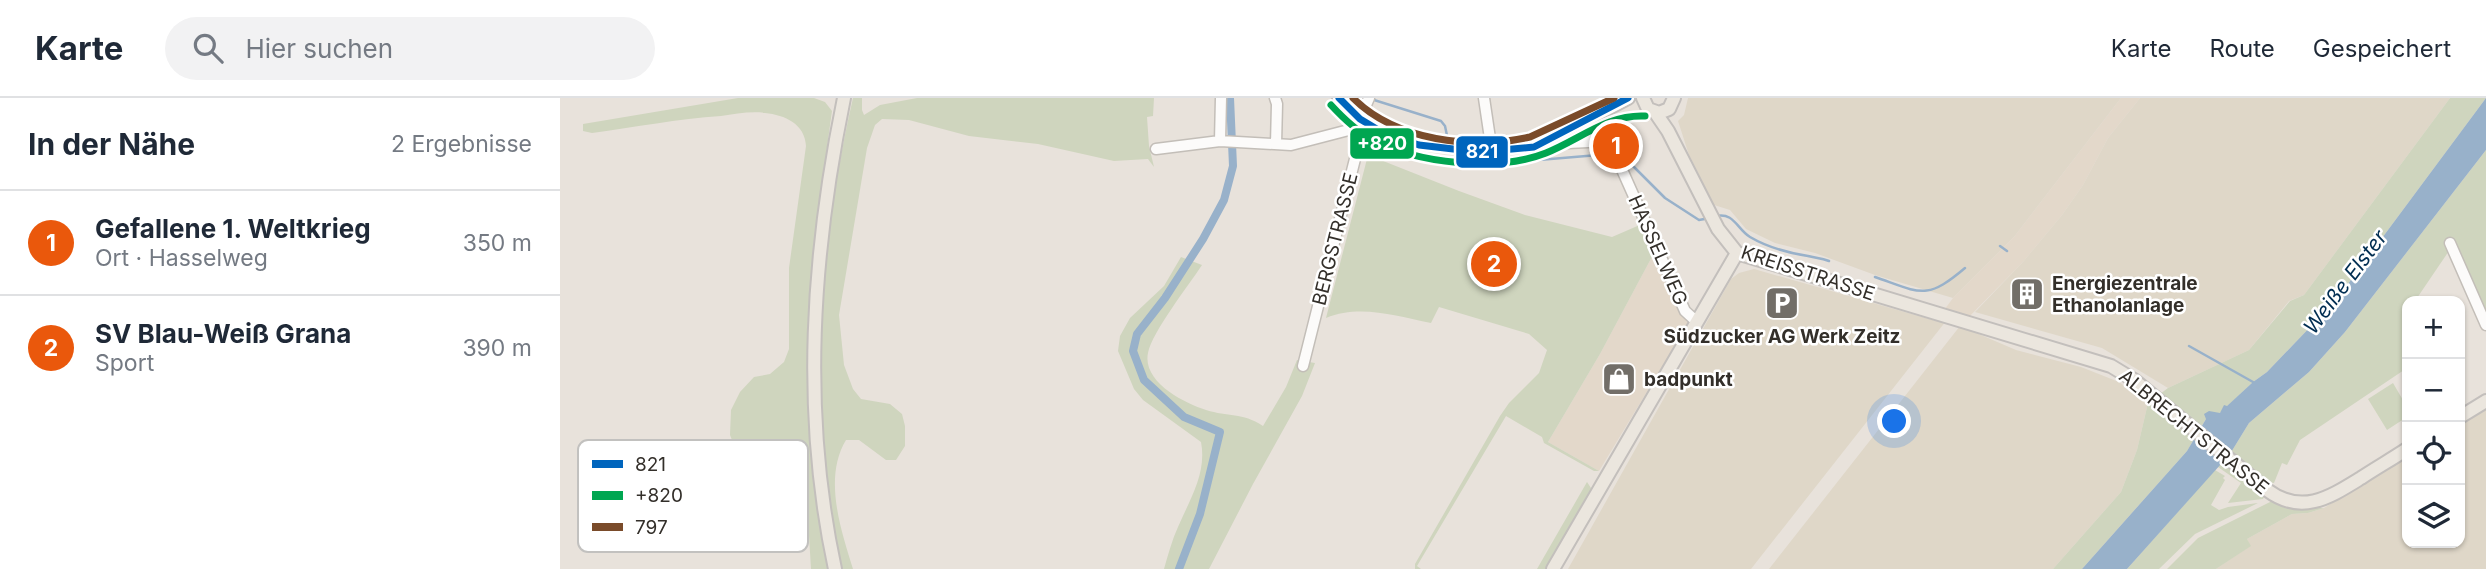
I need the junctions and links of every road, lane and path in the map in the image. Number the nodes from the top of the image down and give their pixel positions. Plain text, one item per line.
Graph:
1 (845, 98) edge
2 (1221, 98) edge
3 (1275, 98) edge
4 (1339, 98) edge
5 (1484, 98) edge
6 (1369, 99) edge
7 (1673, 101) edge
8 (1622, 102) edge
9 (1648, 106) edge
10 (1364, 122) junction
11 (1668, 131) junction
12 (1562, 136) junction
13 (1228, 142) junction
14 (1276, 144) junction
15 (1156, 149) dead end
16 (1492, 152) junction
17 (2450, 243) dead end
18 (1737, 253) junction
19 (1933, 312) joint
20 (1697, 321) junction
21 (2486, 325) edge
22 (1303, 366) dead end
23 (2486, 401) edge
24 (2465, 414) edge
25 (2402, 452) edge
26 (835, 569) edge
27 (1553, 569) edge

1 - 26 main road
2 - 13 street
3 - 14 street
4 - 10 main road
5 - 16 street
6 - 10 street, BERGSTRASSE
7 - 9 main road
7 - 11 main road, KREISSTRASSE
8 - 9 main road
8 - 12 main road
9 - 11 main road, KREISSTRASSE
10 - 14 street
10 - 16 main road
10 - 22 street, BERGSTRASSE
11 - 18 main road, KREISSTRASSE
12 - 16 main road
12 - 20 street, HASSELWEG
13 - 14 street
13 - 15 street
17 - 21 street
18 - 19 main road, KREISSTRASSE
18 - 20 main road, HASSELWEG
19 - 25 main road, ALBRECHTSTRASSE
20 - 27 main road, HASSELWEG
23 - 24 main road

